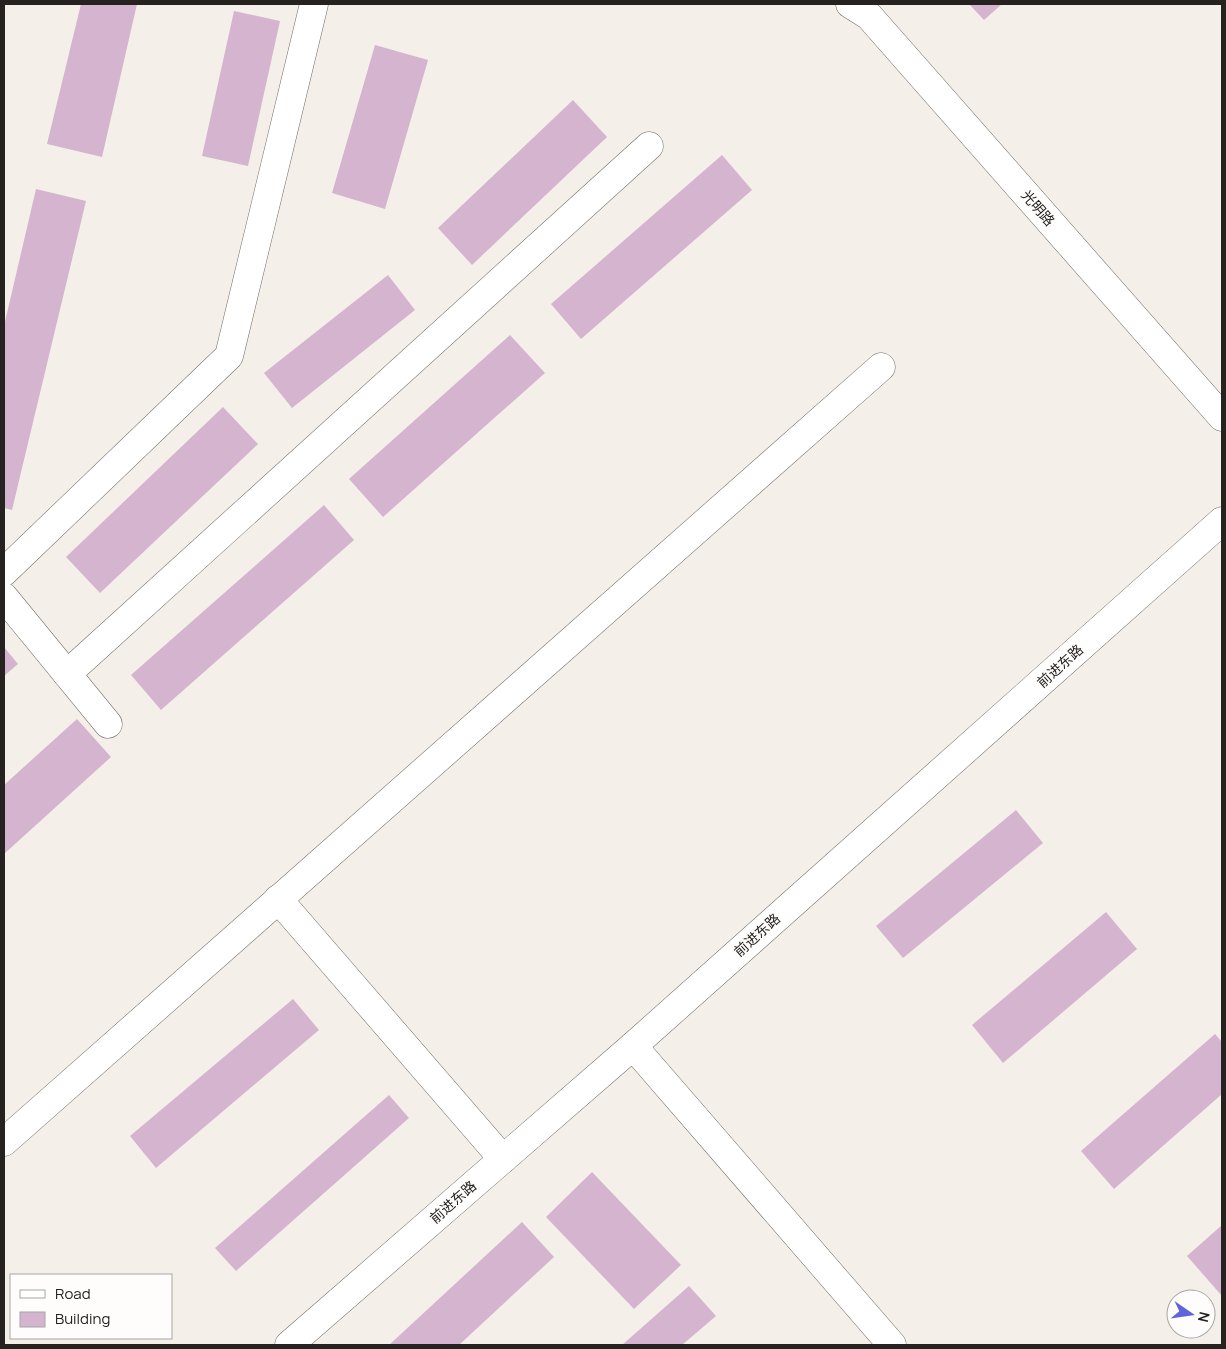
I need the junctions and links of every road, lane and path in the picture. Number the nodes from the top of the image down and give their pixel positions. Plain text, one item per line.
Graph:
1 (314, 4) edge
2 (850, 4) edge
3 (649, 146) dead end
4 (881, 367) dead end
5 (1222, 417) edge
6 (1222, 521) edge
7 (4, 572) edge
8 (4, 597) edge
9 (66, 674) junction
10 (108, 724) dead end
11 (278, 899) junction
12 (632, 1046) junction
13 (4, 1142) edge
14 (503, 1159) junction
15 (289, 1345) edge
16 (892, 1345) edge

1 - 7 street
2 - 5 street, 光明路
3 - 9 street
4 - 11 street
6 - 12 street, 前进东路
8 - 9 street
9 - 10 street
11 - 13 street
11 - 14 street
12 - 14 street, 前进东路
12 - 16 street
14 - 15 street, 前进东路

